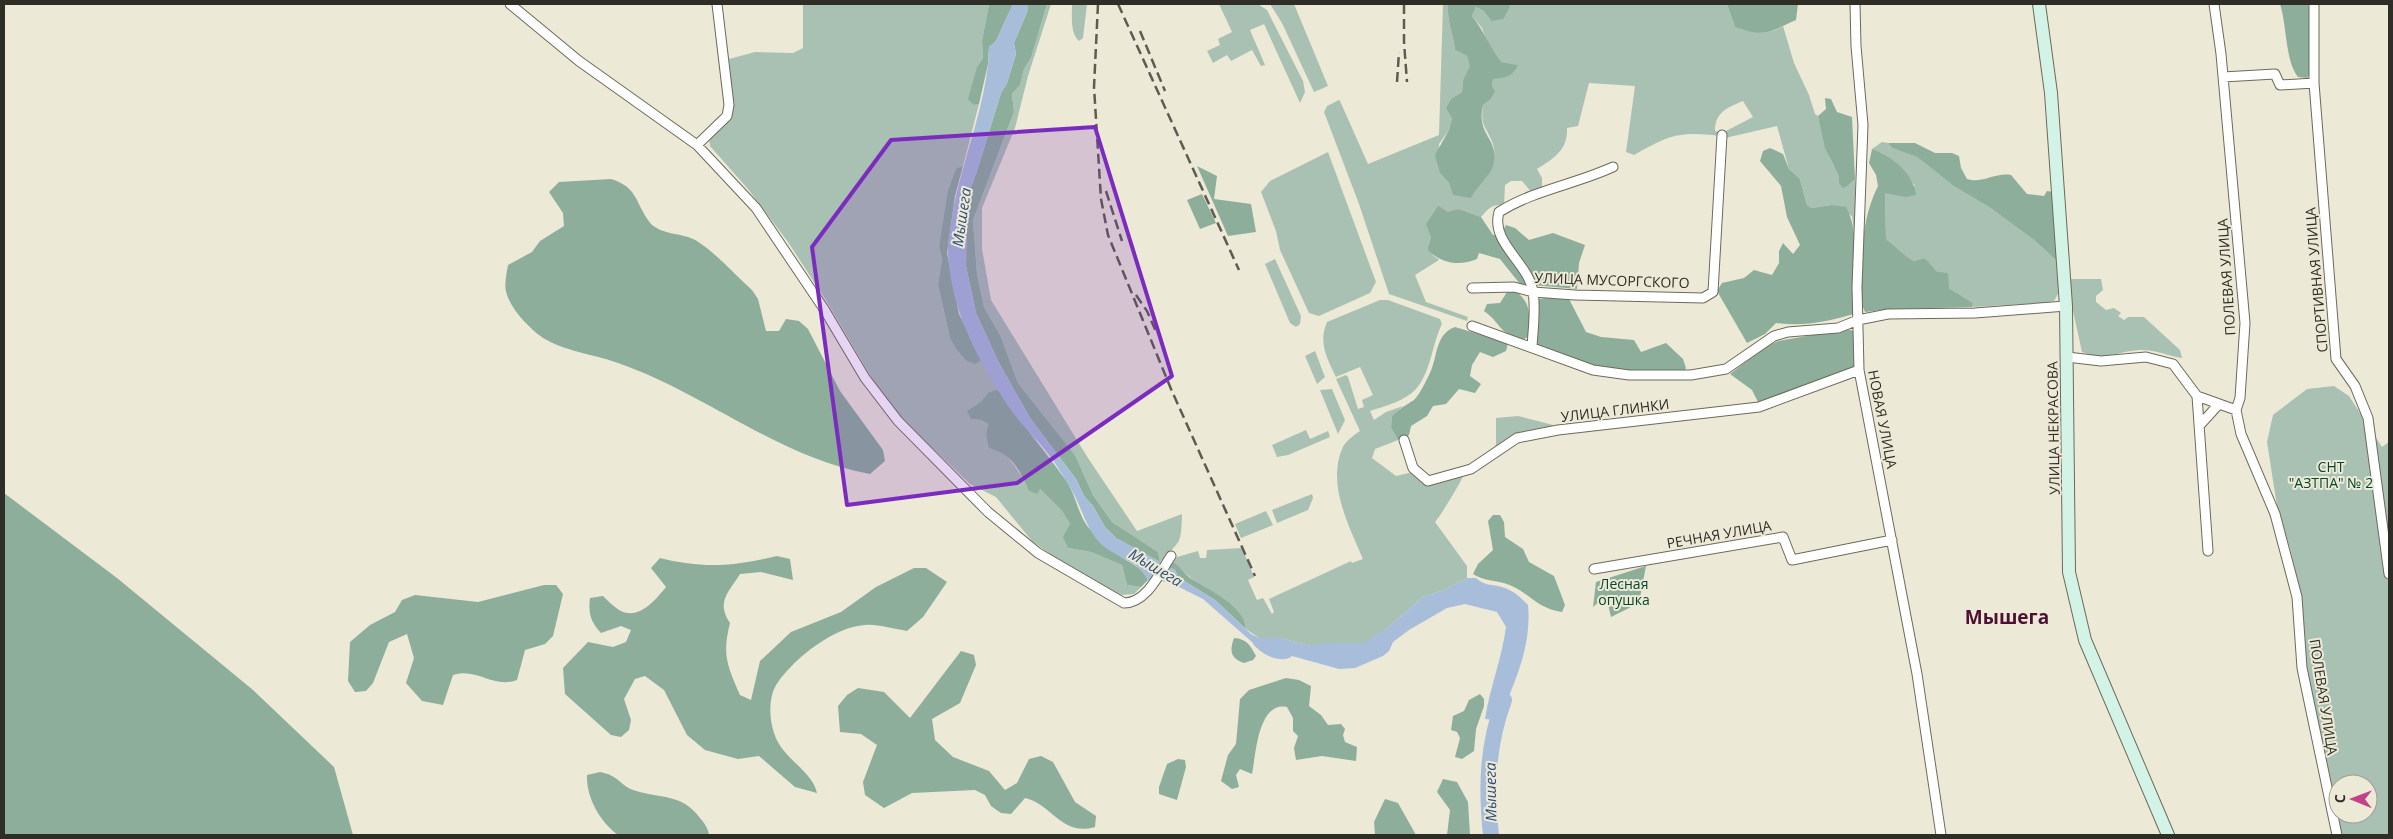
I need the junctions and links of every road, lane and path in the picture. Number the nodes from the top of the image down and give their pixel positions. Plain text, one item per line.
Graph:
1 (510, 4) edge
2 (717, 4) edge
3 (1855, 4) edge
4 (2040, 4) edge
5 (2214, 4) edge
6 (2314, 4) edge
7 (2223, 76) junction
8 (2314, 83) junction
9 (1722, 135) dead end
10 (697, 145) junction
11 (1613, 167) dead end
12 (1472, 288) dead end
13 (1533, 292) junction
14 (2066, 306) junction
15 (1858, 320) junction
16 (1472, 326) dead end
17 (1532, 347) junction
18 (2067, 357) junction
19 (1859, 370) junction
20 (2197, 396) junction
21 (2219, 404) junction
22 (2236, 410) junction
23 (2199, 426) junction
24 (1404, 440) dead end
25 (1892, 540) junction
26 (2208, 551) dead end
27 (1171, 556) dead end
28 (1594, 569) dead end
29 (2389, 574) edge
30 (1941, 835) edge
31 (2168, 835) edge
32 (2337, 835) edge

1 - 10 street
2 - 10 street
3 - 15 street, НОВАЯ УЛИЦА
4 - 14 main road, УЛИЦА НЕКРАСОВА
5 - 7 street, ПОЛЕВАЯ УЛИЦА
6 - 8 street, СПОРТИВНАЯ УЛИЦА
7 - 8 street
7 - 22 street, ПОЛЕВАЯ УЛИЦА
8 - 29 street, СПОРТИВНАЯ УЛИЦА
9 - 13 street, УЛИЦА МУСОРГСКОГО
10 - 27 street
11 - 13 street
12 - 13 street, УЛИЦА МУСОРГСКОГО
13 - 17 street
14 - 15 street
14 - 18 main road, УЛИЦА НЕКРАСОВА
15 - 17 street
15 - 19 street, НОВАЯ УЛИЦА
16 - 17 street
18 - 20 street
18 - 31 main road, УЛИЦА НЕКРАСОВА
19 - 24 street, УЛИЦА ГЛИНКИ
19 - 25 street, НОВАЯ УЛИЦА
20 - 21 street
20 - 23 street
21 - 22 street
21 - 23 street
22 - 32 street, ПОЛЕВАЯ УЛИЦА
23 - 26 street
25 - 28 street, РЕЧНАЯ УЛИЦА
25 - 30 street, НОВАЯ УЛИЦА

